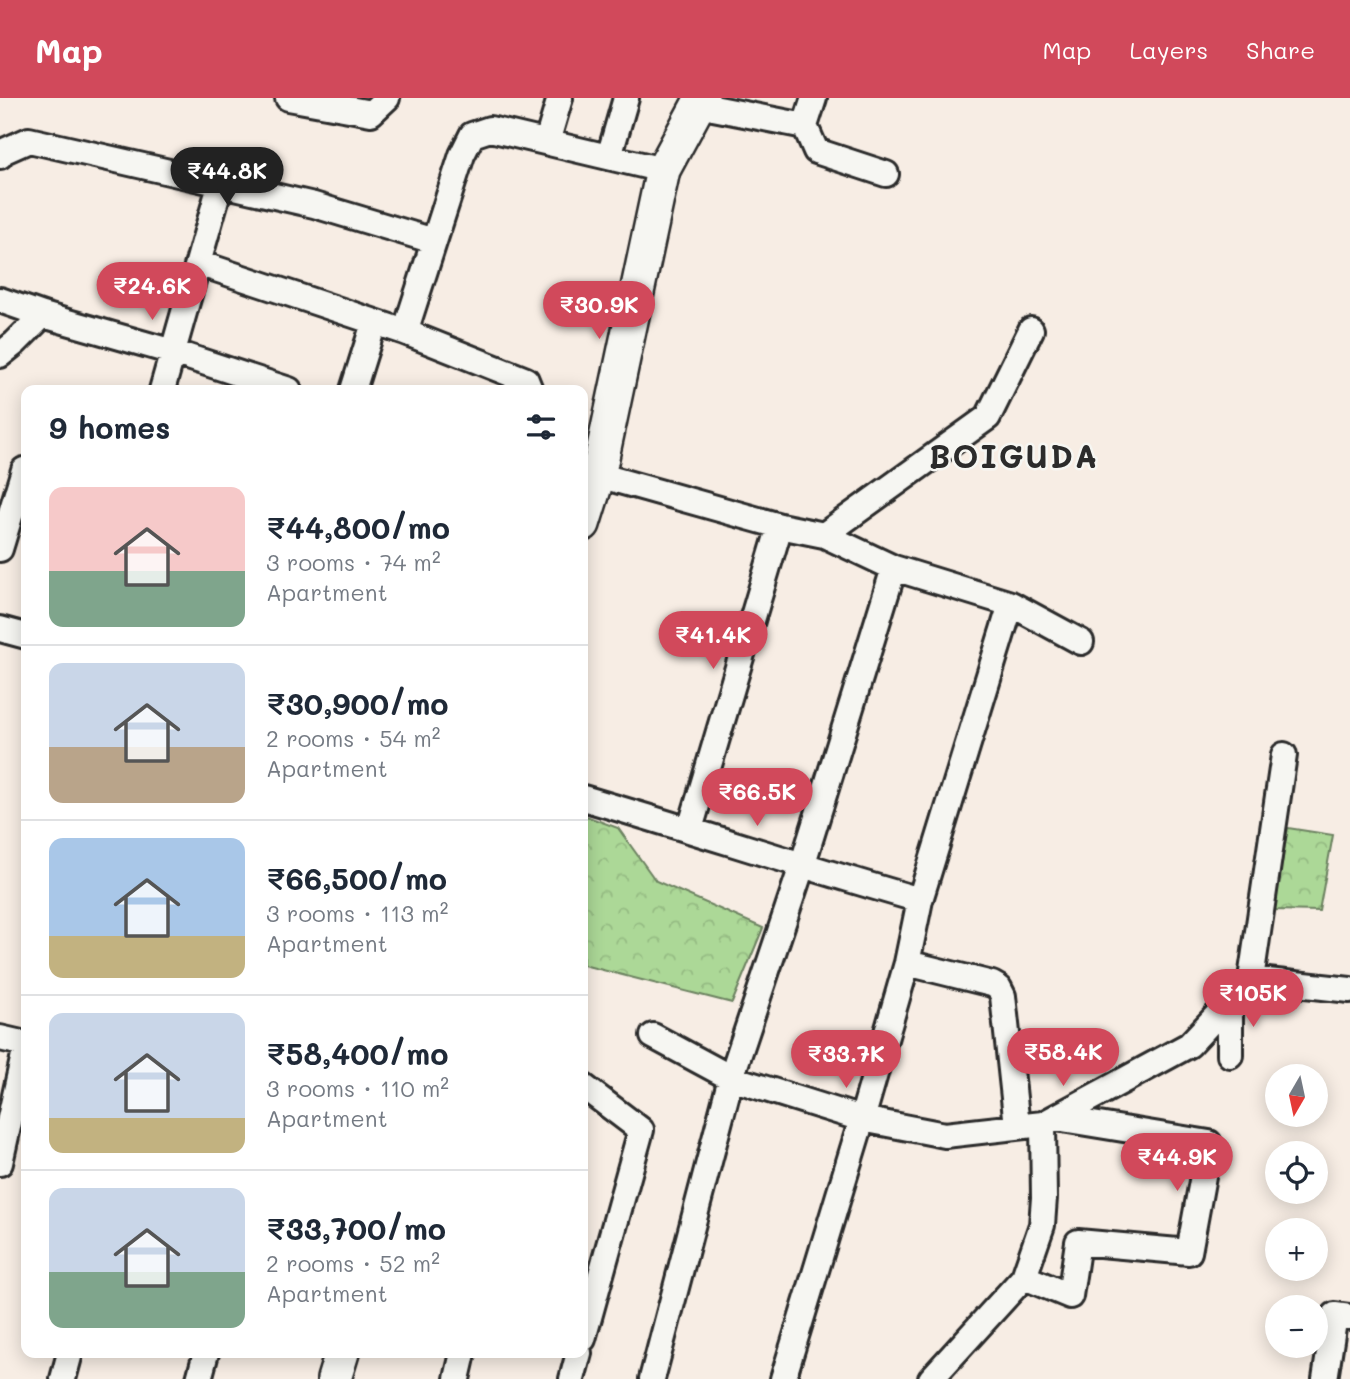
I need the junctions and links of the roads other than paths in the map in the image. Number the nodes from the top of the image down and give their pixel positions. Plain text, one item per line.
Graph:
1 (288, 98) edge
2 (387, 98) edge
3 (560, 98) edge
4 (626, 98) edge
5 (814, 98) edge
6 (700, 102) edge
7 (340, 103) edge
8 (806, 125) junction
9 (547, 142) junction
10 (0, 156) edge
11 (609, 157) junction
12 (663, 170) junction
13 (886, 174) dead end
14 (221, 183) junction
15 (434, 241) junction
16 (198, 263) junction
17 (0, 300) edge
18 (43, 315) junction
19 (374, 323) junction
20 (1031, 330) dead end
21 (405, 332) junction
22 (173, 352) junction
23 (0, 355) edge
24 (163, 385) edge
25 (274, 385) edge
26 (355, 385) edge
27 (528, 385) edge
28 (590, 473) edge
29 (21, 480) edge
30 (780, 526) junction
31 (824, 535) junction
32 (0, 549) edge
33 (894, 568) junction
34 (1011, 604) junction
35 (1081, 642) dead end
36 (1284, 755) dead end
37 (588, 799) edge
38 (690, 829) junction
39 (802, 866) junction
40 (920, 900) junction
41 (907, 963) junction
42 (1251, 979) junction
43 (1350, 990) edge
44 (1230, 1003) junction
45 (653, 1036) dead end
46 (0, 1038) edge
47 (21, 1044) edge
48 (1230, 1055) dead end
49 (21, 1068) edge
50 (731, 1078) junction
51 (588, 1090) edge
52 (862, 1119) junction
53 (1049, 1121) junction
54 (1017, 1126) junction
55 (0, 1163) edge
56 (1024, 1277) junction
57 (1350, 1317) edge
58 (588, 1321) edge
59 (69, 1358) edge
60 (205, 1358) edge
61 (340, 1358) edge
62 (462, 1358) edge
63 (578, 1358) edge
64 (63, 1379) edge
65 (199, 1379) edge
66 (334, 1379) edge
67 (457, 1379) edge
68 (572, 1379) edge
69 (652, 1379) edge
70 (783, 1379) edge
71 (931, 1379) edge
72 (1325, 1379) edge

1 - 7 street
2 - 7 street
3 - 9 street
4 - 11 street
5 - 8 street
6 - 8 street
6 - 12 street
8 - 13 street
9 - 11 street
9 - 15 street
10 - 14 street
11 - 12 street
12 - 28 street
14 - 15 street
14 - 16 street
15 - 21 street
16 - 19 street
16 - 22 street
17 - 18 street
18 - 22 street
18 - 23 street
19 - 21 street
19 - 26 street
20 - 31 street
21 - 27 street
22 - 24 street
22 - 25 street
28 - 30 street
29 - 32 street
30 - 31 street
30 - 38 street
31 - 33 street
33 - 34 street
33 - 39 street
34 - 35 street
34 - 40 street
36 - 42 street
37 - 38 street
38 - 39 street
39 - 40 street
39 - 50 street
40 - 41 street
41 - 52 street
41 - 54 street
42 - 43 street
42 - 44 street
44 - 48 street
44 - 53 street
45 - 50 street
46 - 47 street
49 - 55 street
50 - 52 street
50 - 69 street
51 - 58 street
52 - 54 street
52 - 70 street
53 - 54 street
53 - 56 street
53 - 56 street
56 - 71 street
57 - 72 street
59 - 64 street
60 - 65 street
61 - 66 street
62 - 67 street
63 - 68 street

